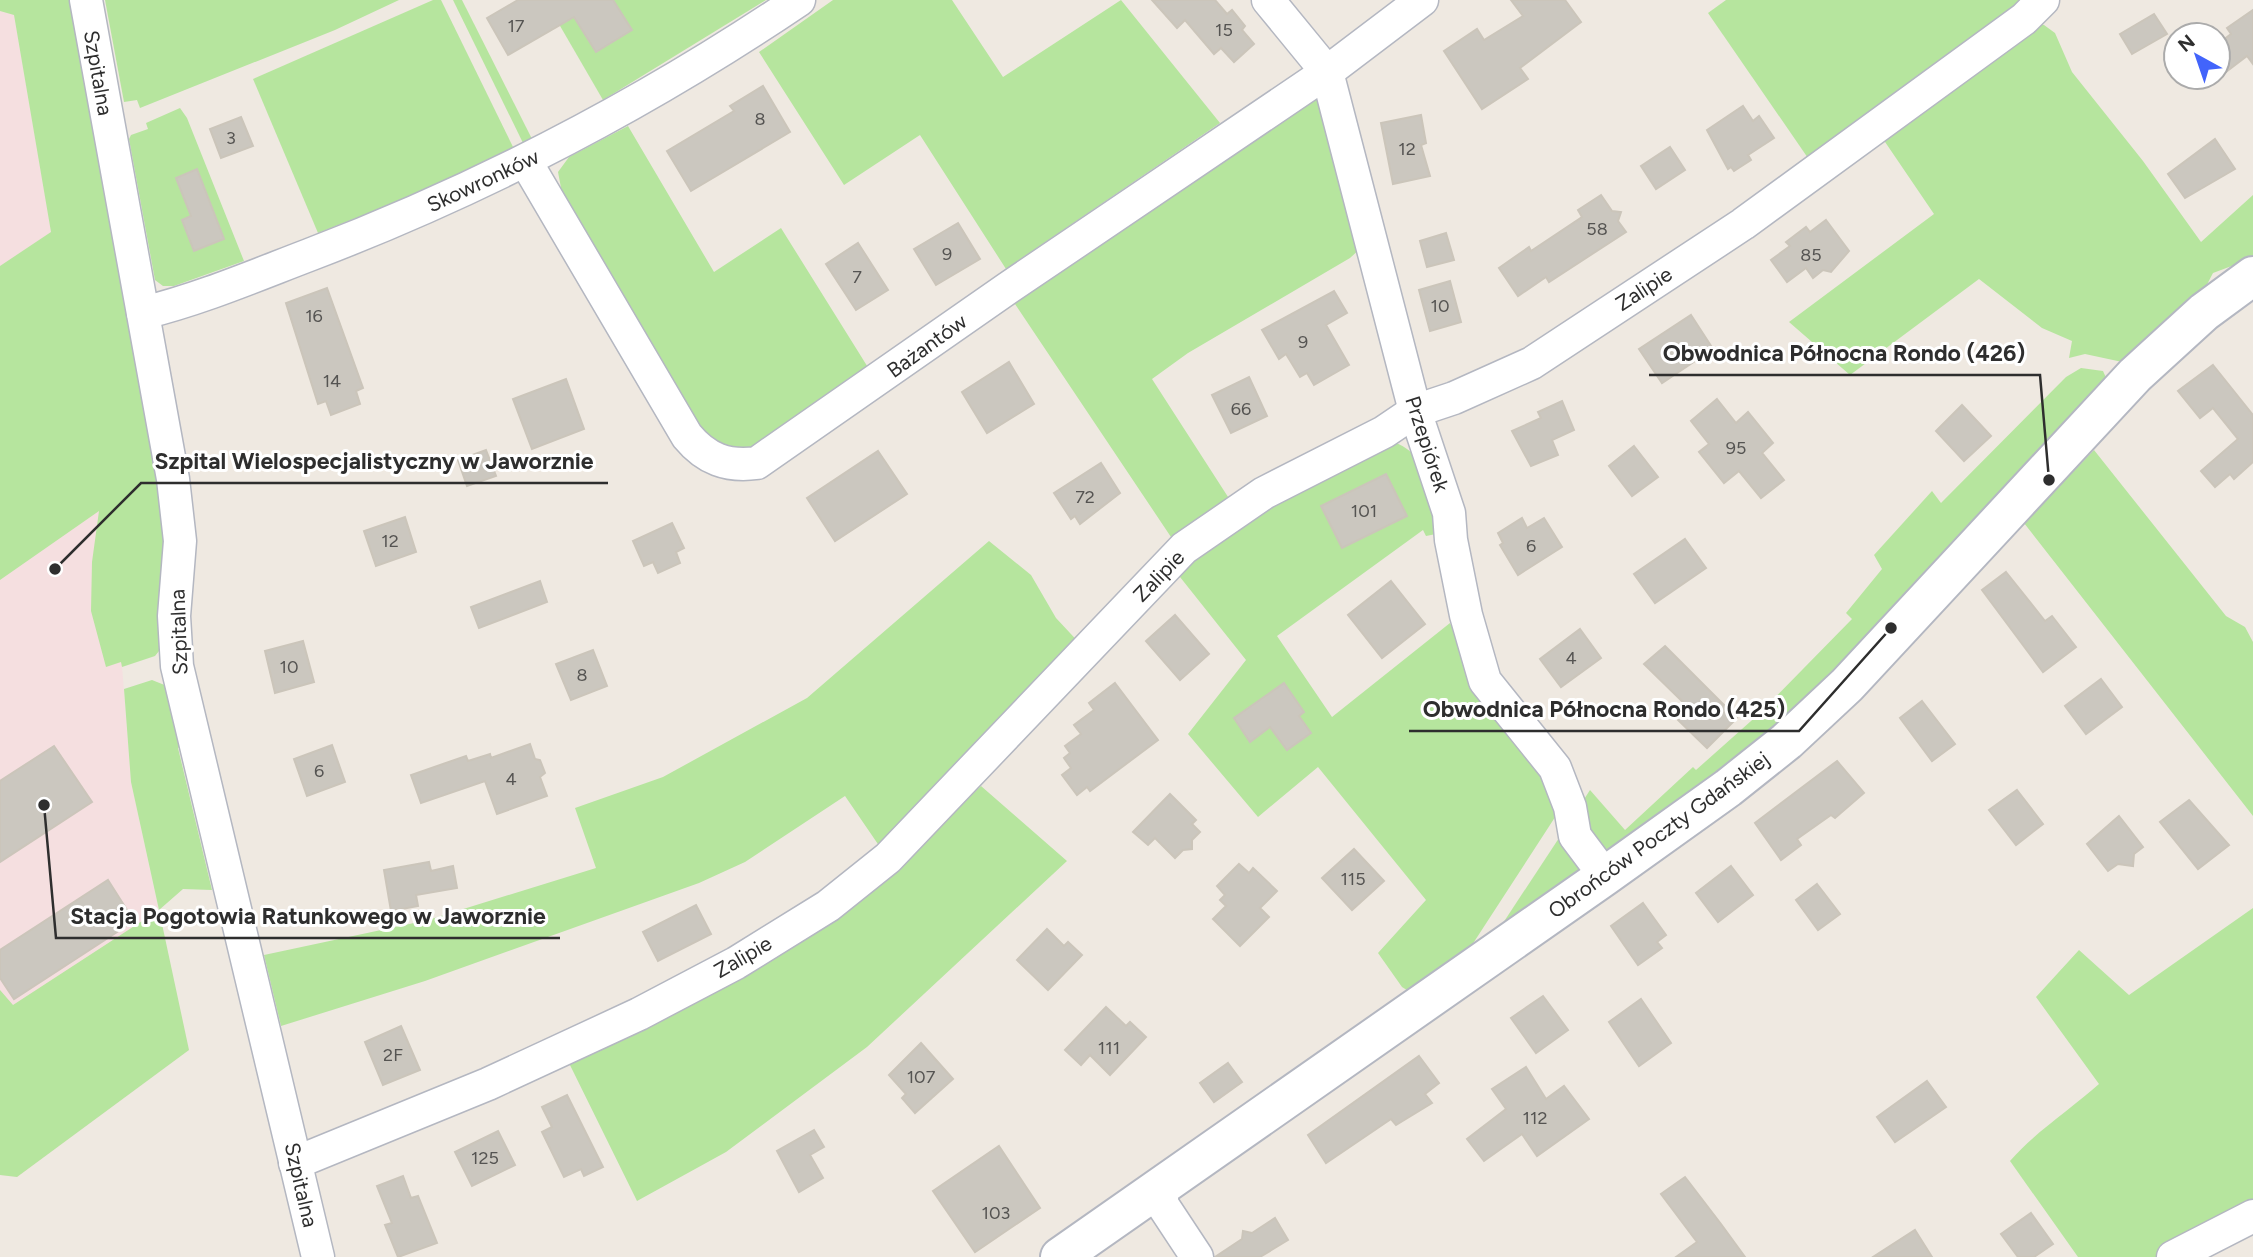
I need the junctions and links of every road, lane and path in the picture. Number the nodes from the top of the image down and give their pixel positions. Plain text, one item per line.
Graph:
1 (86, 0) edge
2 (799, 0) edge
3 (1268, 0) edge
4 (1422, 0) edge
5 (2043, 0) edge
6 (1327, 72) junction
7 (526, 162) junction
8 (2253, 276) edge
9 (143, 313) junction
10 (1415, 411) junction
11 (1605, 876) junction
12 (295, 1163) junction
13 (1162, 1185) junction
14 (2253, 1216) edge
15 (318, 1257) edge
16 (1060, 1257) edge
17 (1197, 1257) edge
18 (2173, 1257) edge

1 - 9 street, Szpitalna
2 - 7 street, Skowronków
3 - 6 street, Przepiórek
4 - 6 street, Bażantów
5 - 10 street, Zalipie
6 - 7 street, Bażantów
6 - 10 street, Przepiórek
7 - 9 street, Skowronków
8 - 11 street, Obrońców Poczty Gdańskiej
9 - 12 street, Szpitalna
10 - 11 street, Przepiórek
10 - 12 street, Zalipie
11 - 13 street, Obrońców Poczty Gdańskiej
12 - 15 street, Szpitalna
13 - 16 street, Obrońców Poczty Gdańskiej
13 - 17 street
14 - 18 street

